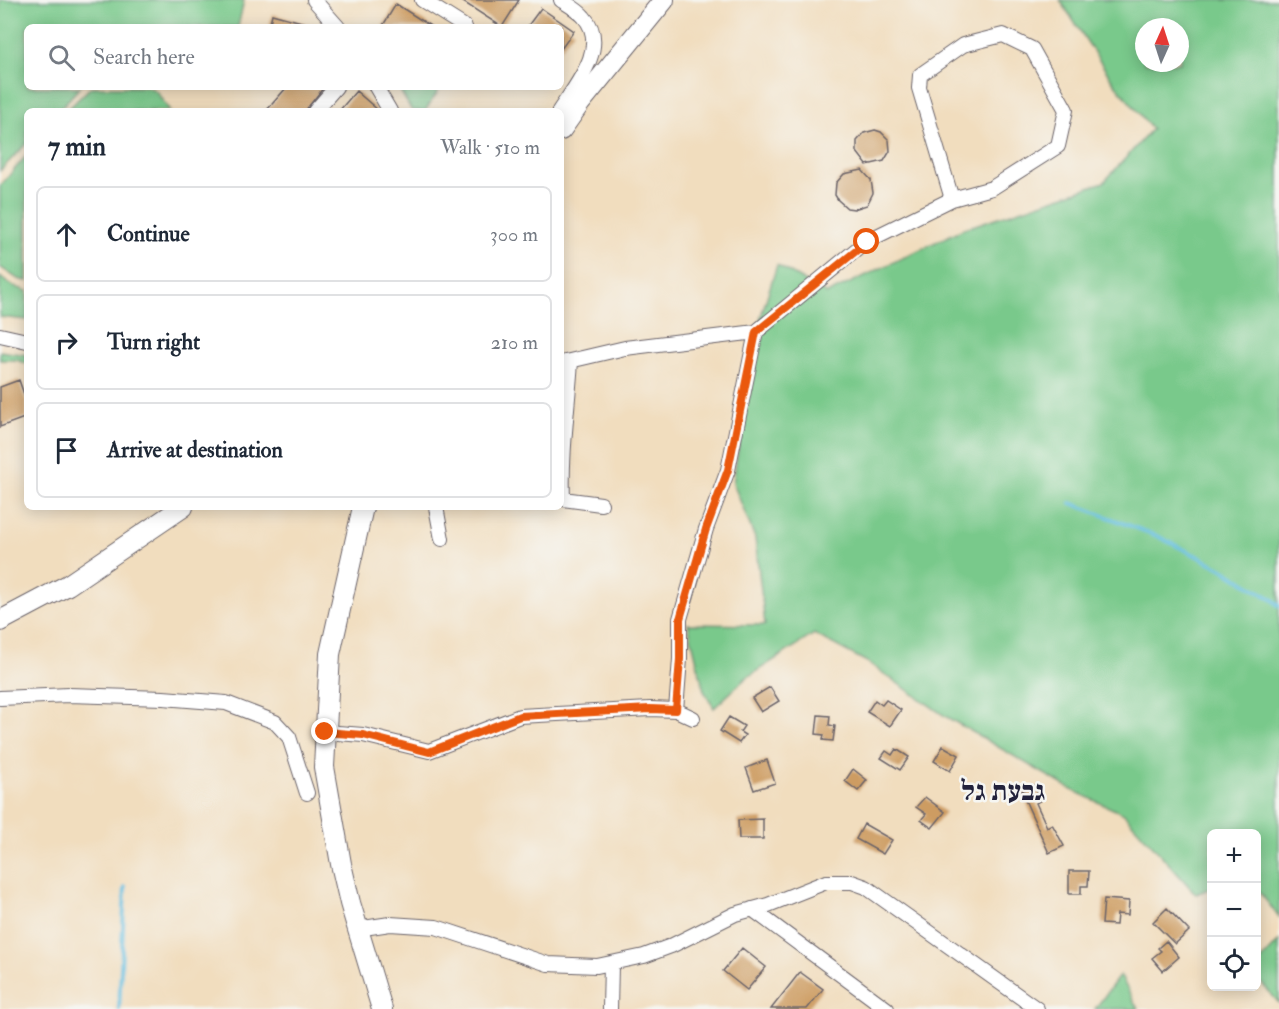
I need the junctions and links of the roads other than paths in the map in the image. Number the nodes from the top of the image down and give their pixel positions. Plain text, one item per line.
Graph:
1 (314, 0) edge
2 (422, 0) edge
3 (561, 0) edge
4 (664, 0) edge
5 (336, 24) edge
6 (460, 24) edge
7 (333, 90) edge
8 (378, 90) edge
9 (565, 90) edge
10 (318, 108) edge
11 (388, 108) edge
12 (560, 108) edge
13 (564, 125) edge
14 (952, 199) junction
15 (756, 332) junction
16 (0, 335) edge
17 (24, 340) edge
18 (566, 362) edge
19 (564, 449) edge
20 (564, 499) edge
21 (601, 504) dead end
22 (179, 510) edge
23 (362, 510) edge
24 (437, 510) edge
25 (442, 539) dead end
26 (0, 621) edge
27 (0, 698) edge
28 (676, 710) junction
29 (693, 718) dead end
30 (325, 732) junction
31 (308, 793) dead end
32 (752, 909) junction
33 (357, 929) junction
34 (611, 964) junction
35 (382, 1009) edge
36 (610, 1009) edge
37 (887, 1009) edge
38 (1037, 1009) edge

1 - 5 street
2 - 6 street
3 - 9 street
4 - 13 street
7 - 10 street
8 - 11 street
9 - 12 street
14 - 14 street
14 - 15 street
15 - 18 street
15 - 28 street
16 - 17 street
18 - 19 street
20 - 21 street
22 - 26 street
23 - 30 street
24 - 25 street
27 - 31 street
28 - 29 street
28 - 30 street
30 - 33 street
32 - 34 street
32 - 37 street
32 - 38 street
33 - 34 street
33 - 35 street
34 - 36 street

